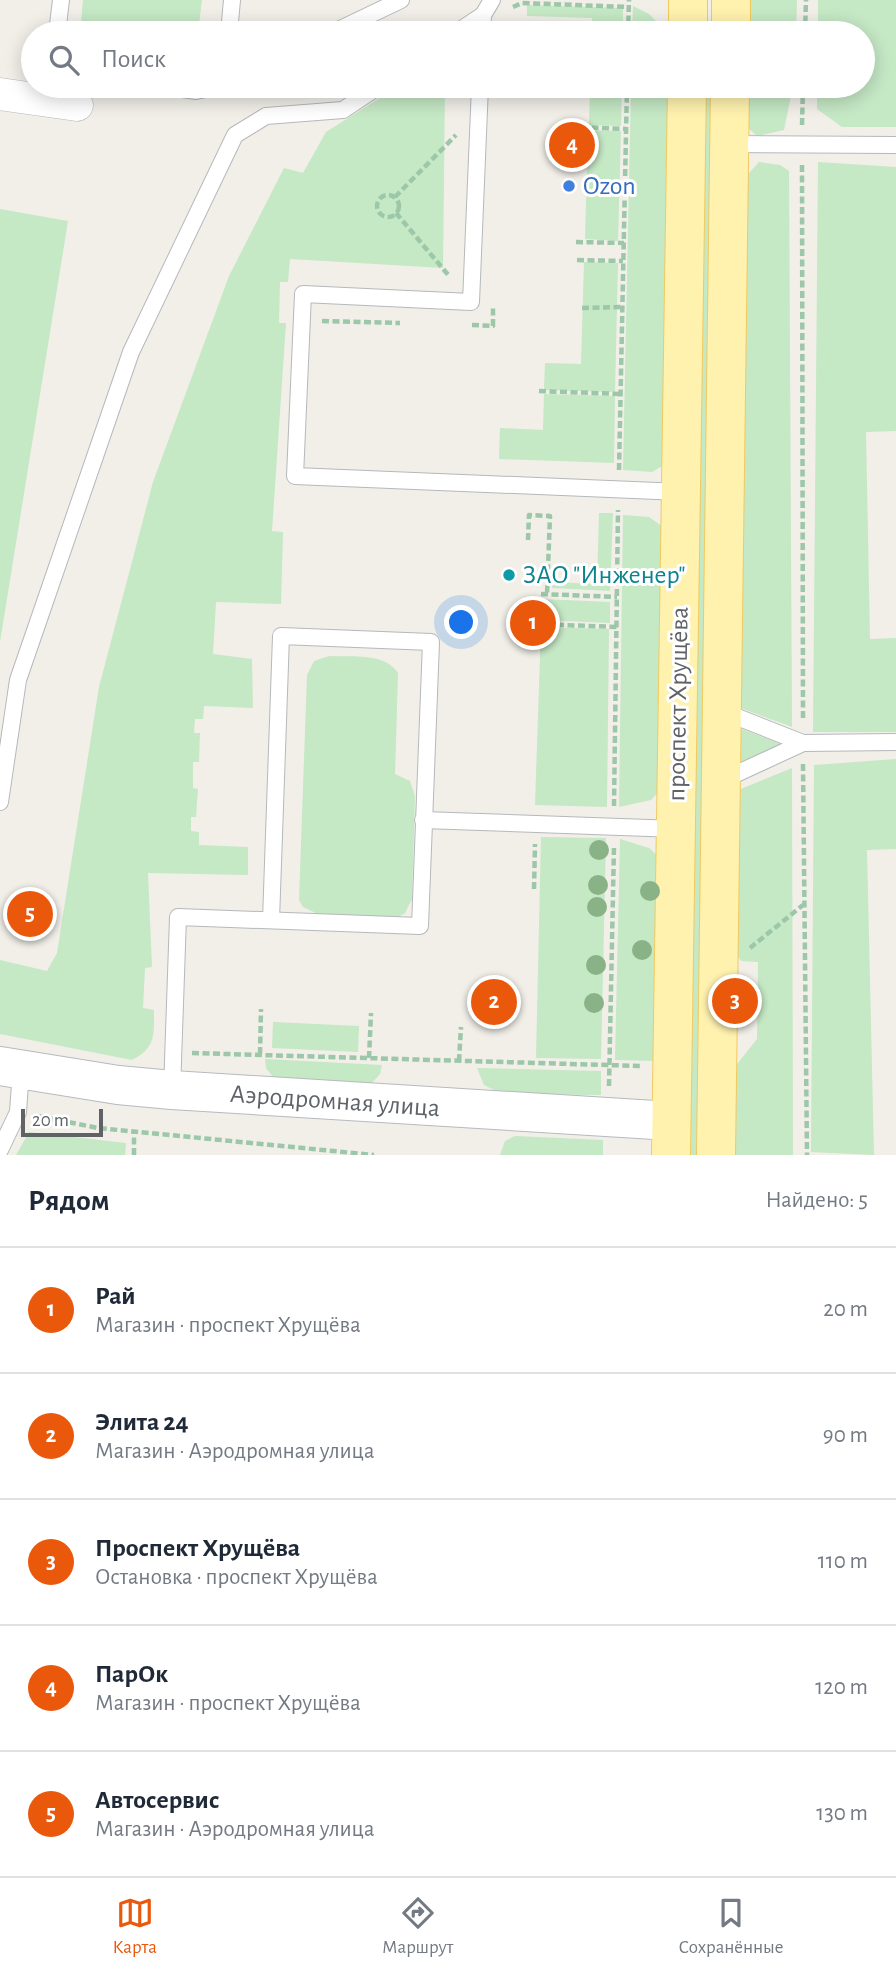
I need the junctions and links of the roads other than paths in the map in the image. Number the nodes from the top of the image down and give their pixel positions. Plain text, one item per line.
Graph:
1 (61, 0) edge
2 (232, 0) edge
3 (401, 0) edge
4 (492, 0) edge
5 (688, 0) edge
6 (731, 0) edge
7 (483, 15) junction
8 (58, 21) edge
9 (230, 21) edge
10 (357, 21) edge
11 (474, 21) edge
12 (483, 21) edge
13 (688, 21) edge
14 (731, 21) edge
15 (0, 94) edge
16 (21, 97) edge
17 (28, 98) edge
18 (361, 98) edge
19 (480, 98) edge
20 (687, 98) edge
21 (730, 98) edge
22 (77, 105) dead end
23 (729, 144) junction
24 (896, 145) edge
25 (681, 492) junction
26 (720, 710) junction
27 (896, 742) edge
28 (803, 743) junction
29 (719, 782) junction
30 (0, 802) edge
31 (423, 820) junction
32 (677, 829) junction
33 (271, 920) junction
34 (11, 1068) edge
35 (173, 1071) junction
36 (671, 1138) edge
37 (0, 1150) edge
38 (716, 1155) edge

1 - 8 lane
2 - 9 lane
3 - 10 lane
4 - 7 lane
5 - 13 main road
6 - 14 main road
7 - 11 lane
7 - 12 lane
15 - 16 street
17 - 22 street
18 - 30 lane
19 - 25 lane
20 - 25 main road, проспект Хрущёва
21 - 23 main road, проспект Хрущёва
23 - 24 lane
23 - 26 main road, проспект Хрущёва
25 - 32 main road, проспект Хрущёва
26 - 28 lane
26 - 29 main road, проспект Хрущёва
27 - 28 lane
28 - 29 lane
29 - 38 main road, проспект Хрущёва
31 - 32 lane
31 - 33 lane
31 - 33 lane
32 - 36 main road, проспект Хрущёва
33 - 35 lane
34 - 35 street, Аэродромная улица
34 - 37 lane
35 - 36 street, Аэродромная улица

